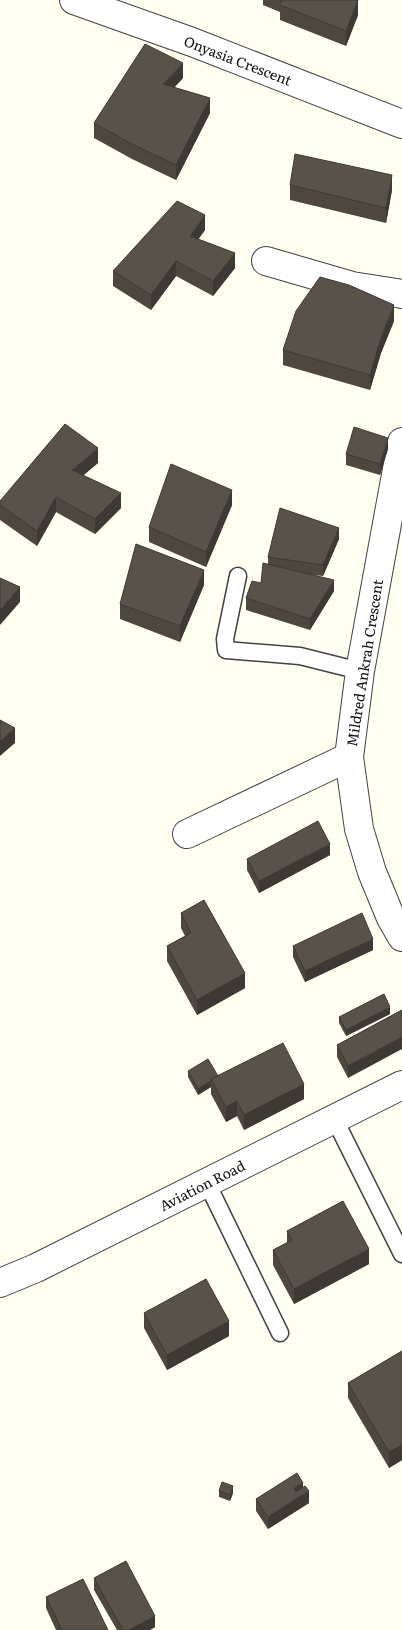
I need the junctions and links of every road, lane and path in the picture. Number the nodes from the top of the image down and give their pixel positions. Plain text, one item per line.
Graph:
1 (74, 0) edge
2 (402, 124) edge
3 (266, 261) dead end
4 (402, 294) edge
5 (402, 442) edge
6 (238, 576) dead end
7 (360, 671) junction
8 (349, 757) junction
9 (187, 834) dead end
10 (398, 923) edge
11 (402, 1085) edge
12 (334, 1118) junction
13 (207, 1183) junction
14 (402, 1254) edge
15 (0, 1283) edge
16 (280, 1333) dead end

1 - 2 street, Onyasia Crescent
3 - 4 street
5 - 7 street, Mildred Ankrah Crescent
6 - 7 lane
7 - 8 street, Mildred Ankrah Crescent
8 - 9 street
8 - 10 street, Mildred Ankrah Crescent
11 - 12 street, Aviation Road
12 - 13 street, Aviation Road
12 - 14 lane
13 - 15 street, Aviation Road
13 - 16 lane

